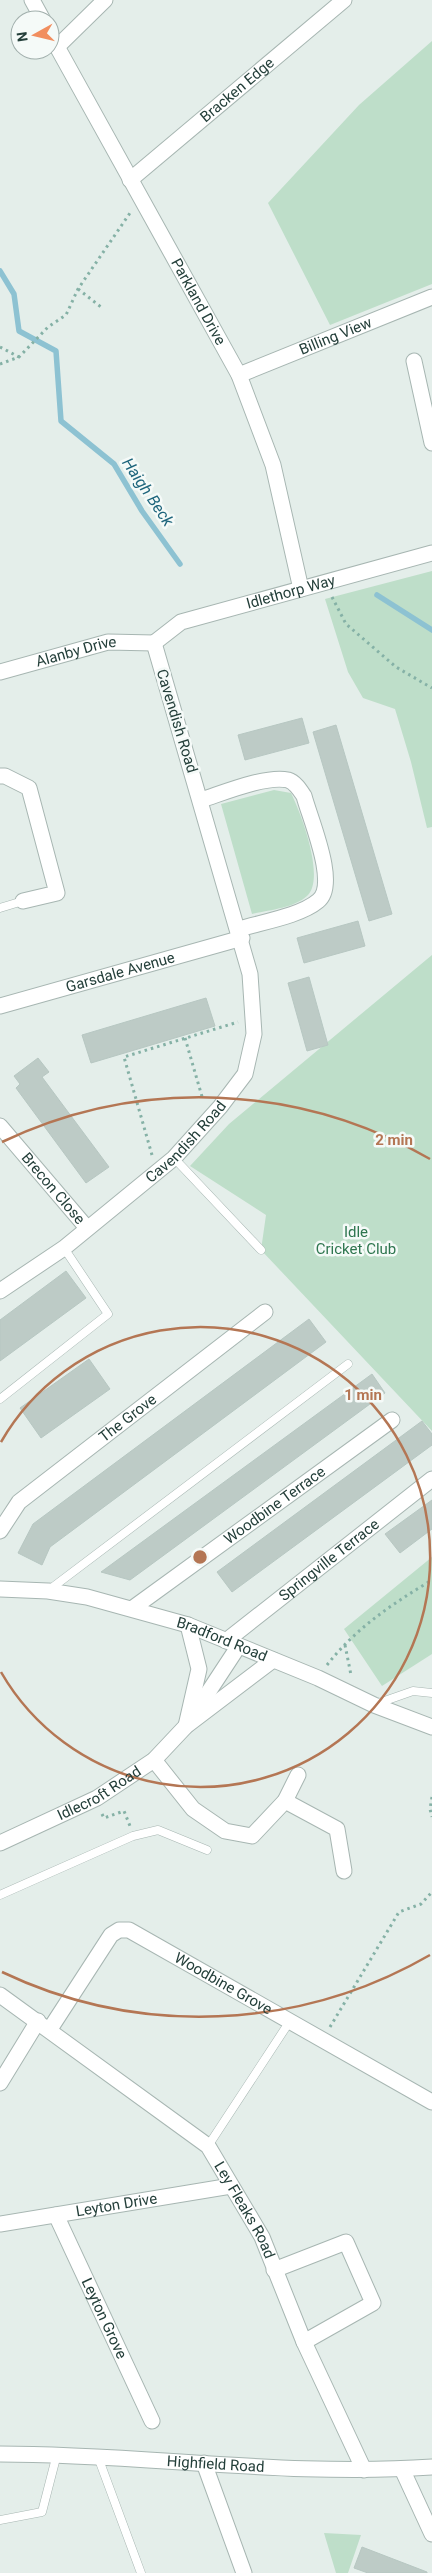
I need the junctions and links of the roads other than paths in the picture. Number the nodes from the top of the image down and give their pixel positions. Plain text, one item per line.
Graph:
1 (106, 0) edge
2 (344, 0) edge
3 (60, 35) edge
4 (60, 53) edge
5 (130, 180) junction
6 (432, 297) edge
7 (414, 361) dead end
8 (239, 375) junction
9 (428, 411) edge
10 (432, 444) edge
11 (432, 553) edge
12 (300, 589) junction
13 (154, 643) junction
14 (0, 672) edge
15 (0, 776) edge
16 (201, 800) junction
17 (23, 902) joint
18 (0, 908) edge
19 (240, 934) junction
20 (0, 1006) edge
21 (0, 1126) edge
22 (174, 1158) junction
23 (87, 1228) junction
24 (64, 1248) junction
25 (261, 1250) dead end
26 (0, 1291) edge
27 (265, 1312) dead end
28 (348, 1364) dead end
29 (0, 1398) edge
30 (392, 1420) dead end
31 (432, 1479) edge
32 (0, 1531) edge
33 (0, 1589) edge
34 (48, 1591) junction
35 (133, 1608) junction
36 (188, 1625) junction
37 (232, 1644) junction
38 (273, 1660) junction
39 (432, 1693) edge
40 (374, 1705) junction
41 (186, 1726) junction
42 (432, 1727) edge
43 (154, 1760) junction
44 (298, 1775) dead end
45 (285, 1801) junction
46 (0, 1843) edge
47 (207, 1850) dead end
48 (344, 1871) dead end
49 (0, 1895) edge
50 (0, 1995) edge
51 (290, 2020) junction
52 (44, 2025) junction
53 (0, 2083) edge
54 (432, 2102) edge
55 (208, 2146) junction
56 (231, 2186) junction
57 (56, 2215) junction
58 (0, 2224) edge
59 (274, 2270) junction
60 (304, 2342) junction
61 (152, 2421) dead end
62 (0, 2454) edge
63 (57, 2454) junction
64 (98, 2457) junction
65 (204, 2463) junction
66 (432, 2467) edge
67 (402, 2469) junction
68 (364, 2470) junction
69 (0, 2520) edge
70 (432, 2534) edge
71 (140, 2573) edge
72 (244, 2573) edge

1 - 3 street
2 - 5 street, Bracken Edge
4 - 5 street, Parkland Drive
5 - 8 street, Parkland Drive
6 - 8 street, Billing View
7 - 9 street
8 - 12 street, Parkland Drive
9 - 10 street
11 - 12 street, Idlethorp Way
12 - 13 street, Idlethorp Way
13 - 14 street, Alanby Drive
13 - 16 street, Cavendish Road
15 - 17 street
16 - 19 street, Cavendish Road
16 - 19 street
17 - 18 lane
19 - 20 street, Garsdale Avenue
19 - 22 street, Cavendish Road
21 - 23 street, Brecon Close
22 - 23 street, Cavendish Road
22 - 25 lane
23 - 24 street, Cavendish Road
24 - 26 street, Cavendish Road
24 - 29 lane
27 - 32 street, The Grove
28 - 34 lane
30 - 35 street, Woodbine Terrace
31 - 37 street, Springville Terrace
33 - 34 street, Bradford Road
34 - 35 street, Bradford Road
35 - 36 street, Bradford Road
36 - 37 street, Bradford Road
36 - 41 street
37 - 38 street, Bradford Road
37 - 41 street, Idlecroft Road
38 - 40 street, Bradford Road
38 - 41 street, Idlecroft Road
39 - 40 lane
40 - 42 street, Bradford Road
41 - 43 street, Idlecroft Road
43 - 45 street
43 - 46 street, Idlecroft Road
44 - 45 street
45 - 48 street
47 - 49 lane
50 - 52 street, Ley Fleaks Road
51 - 52 street, Woodbine Grove
51 - 54 street, Woodbine Grove
51 - 55 lane
52 - 53 street
52 - 55 street, Ley Fleaks Road
55 - 56 street, Ley Fleaks Road
56 - 57 street, Leyton Drive
56 - 59 street, Ley Fleaks Road
57 - 58 street, Leyton Drive
57 - 61 street, Leyton Grove
59 - 60 street, Ley Fleaks Road
59 - 60 street
60 - 68 street, Ley Fleaks Road
62 - 63 street, Highfield Road
63 - 64 street, Highfield Road
63 - 69 lane
64 - 65 street, Highfield Road
64 - 71 lane
65 - 68 street, Highfield Road
65 - 72 street
66 - 67 street, Highfield Road
67 - 68 street, Highfield Road
67 - 70 street

